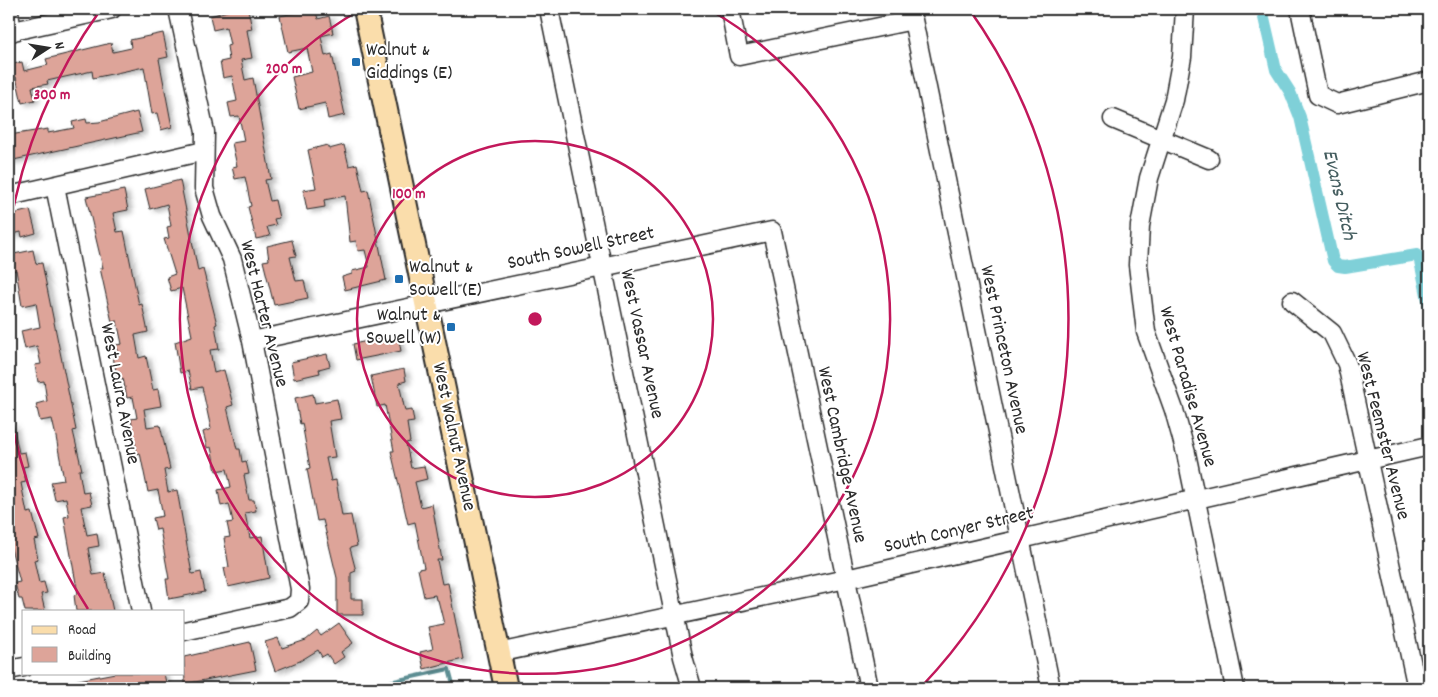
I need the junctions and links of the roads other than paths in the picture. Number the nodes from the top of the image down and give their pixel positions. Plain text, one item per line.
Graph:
1 (112, 9) edge
2 (178, 9) edge
3 (365, 9) edge
4 (550, 9) edge
5 (730, 9) edge
6 (1185, 9) edge
7 (1300, 9) edge
8 (9, 12) edge
9 (11, 32) edge
10 (1429, 81) edge
11 (1113, 118) dead end
12 (1162, 139) junction
13 (204, 151) junction
14 (1209, 159) dead end
15 (55, 186) junction
16 (9, 196) edge
17 (772, 231) joint
18 (603, 266) junction
19 (1292, 301) dead end
20 (426, 305) junction
21 (252, 341) junction
22 (1429, 446) edge
23 (1368, 459) junction
24 (1195, 500) junction
25 (1021, 538) junction
26 (846, 579) junction
27 (141, 610) edge
28 (674, 615) junction
29 (185, 631) edge
30 (498, 653) junction
31 (22, 667) edge
32 (9, 670) edge
33 (506, 688) edge
34 (692, 688) edge
35 (869, 688) edge
36 (1051, 688) edge
37 (1235, 688) edge
38 (1417, 688) edge

1 - 9 street
2 - 13 street, West Harter Avenue
3 - 20 main road, West Walnut Avenue
4 - 18 street, West Vassar Avenue
5 - 25 street, West Princeton Avenue
6 - 12 street, West Paradise Avenue
7 - 10 street
8 - 9 street
11 - 12 street
12 - 14 street
12 - 24 street, West Paradise Avenue
13 - 15 street
13 - 21 street, West Harter Avenue
15 - 16 street
15 - 27 street, West Laura Avenue
17 - 18 street, South Sowell Street
17 - 26 street, West Cambridge Avenue
18 - 20 street, South Sowell Street
18 - 28 street, West Vassar Avenue
19 - 23 street, West Feemster Avenue
20 - 21 street, South Sowell Street
20 - 30 main road, West Walnut Avenue
21 - 29 street, West Harter Avenue
22 - 23 street, South Conyer Street
23 - 24 street, South Conyer Street
23 - 38 street, West Feemster Avenue
24 - 25 street, South Conyer Street
24 - 37 street, West Paradise Avenue
25 - 26 street, South Conyer Street
25 - 36 street, West Princeton Avenue
26 - 28 street, South Conyer Street
26 - 35 street, West Cambridge Avenue
28 - 30 street, South Conyer Street
28 - 34 street, West Vassar Avenue
30 - 33 main road, West Walnut Avenue
31 - 32 street

